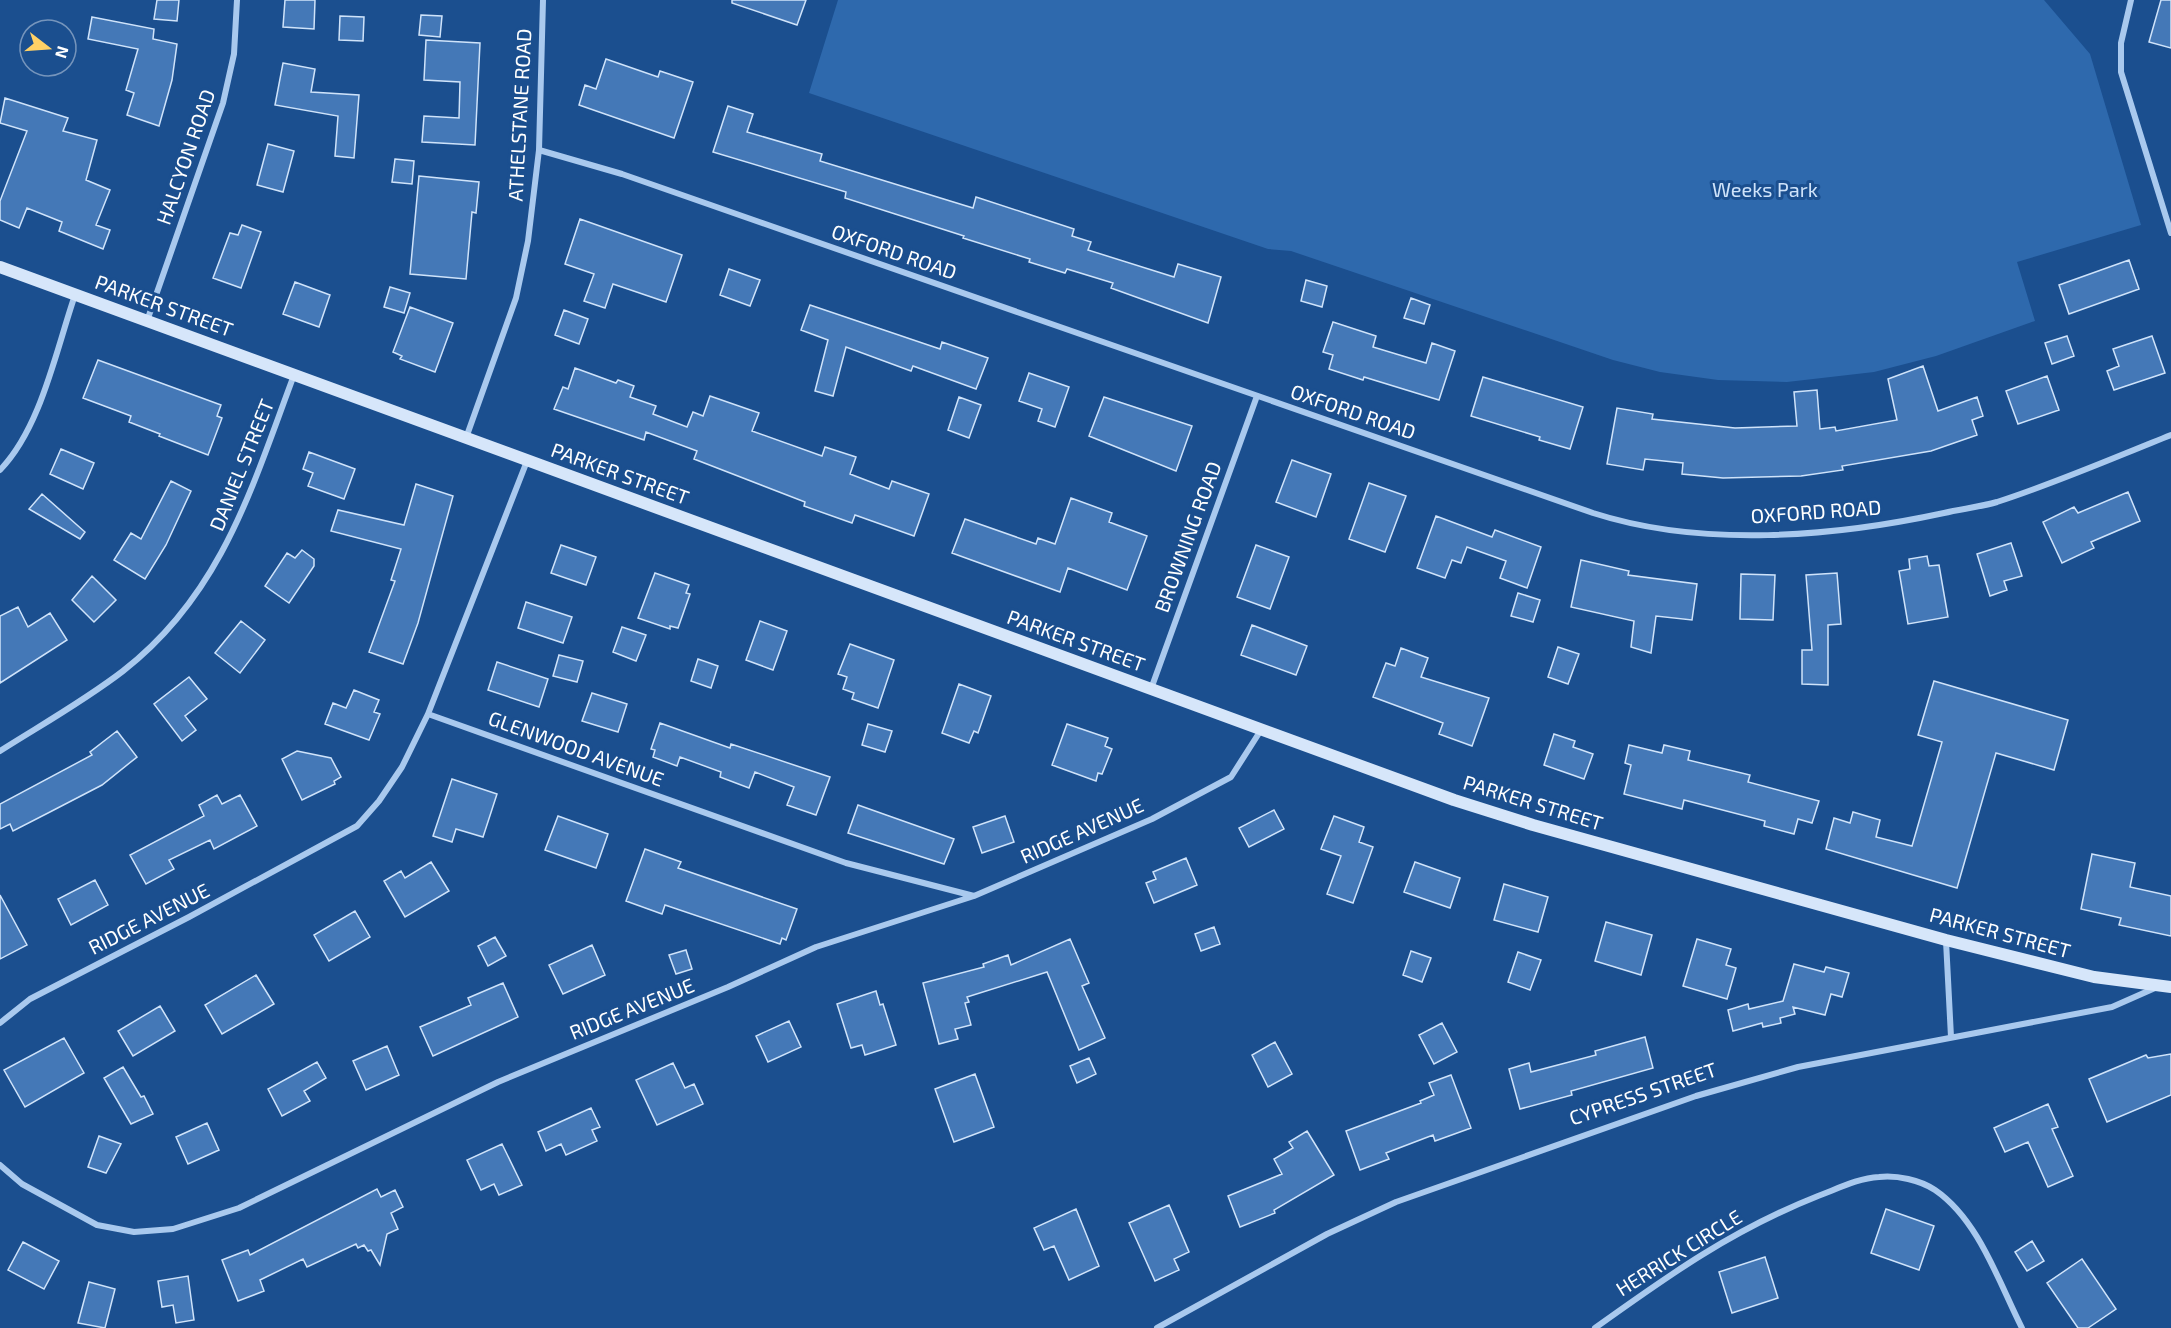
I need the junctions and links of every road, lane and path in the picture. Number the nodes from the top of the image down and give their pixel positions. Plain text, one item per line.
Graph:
1 (237, 0) edge
2 (543, 0) edge
3 (2131, 0) edge
4 (539, 150) junction
5 (2171, 234) edge
6 (0, 267) edge
7 (75, 295) junction
8 (147, 321) junction
9 (294, 375) junction
10 (1257, 396) junction
11 (2171, 435) edge
12 (466, 438) junction
13 (527, 460) junction
14 (0, 471) edge
15 (1151, 689) junction
16 (428, 714) junction
17 (1261, 729) junction
18 (0, 751) edge
19 (974, 896) junction
20 (1946, 940) junction
21 (2165, 987) edge
22 (0, 1023) edge
23 (1952, 1037) junction
24 (0, 1165) edge
25 (1157, 1328) edge
26 (1595, 1328) edge
27 (2022, 1328) edge

1 - 8 street, HALCYON ROAD
2 - 4 street, ATHELSTANE ROAD
3 - 5 street
4 - 10 street, OXFORD ROAD
4 - 12 street, ATHELSTANE ROAD
6 - 7 main road, PARKER STREET
7 - 8 main road, PARKER STREET
7 - 14 street
8 - 9 main road, PARKER STREET
9 - 12 main road, PARKER STREET
9 - 18 street, DANIEL STREET
10 - 11 street, OXFORD ROAD
10 - 15 street, BROWNING ROAD
12 - 13 main road, PARKER STREET
13 - 15 main road, PARKER STREET
13 - 16 street
15 - 17 main road, PARKER STREET
16 - 19 street, GLENWOOD AVENUE
16 - 22 street, RIDGE AVENUE
17 - 19 street, RIDGE AVENUE
17 - 20 main road, PARKER STREET
19 - 24 street, RIDGE AVENUE
20 - 21 main road, PARKER STREET
20 - 23 street
21 - 23 street, CYPRESS STREET
23 - 25 street, CYPRESS STREET
26 - 27 street, HERRICK CIRCLE

